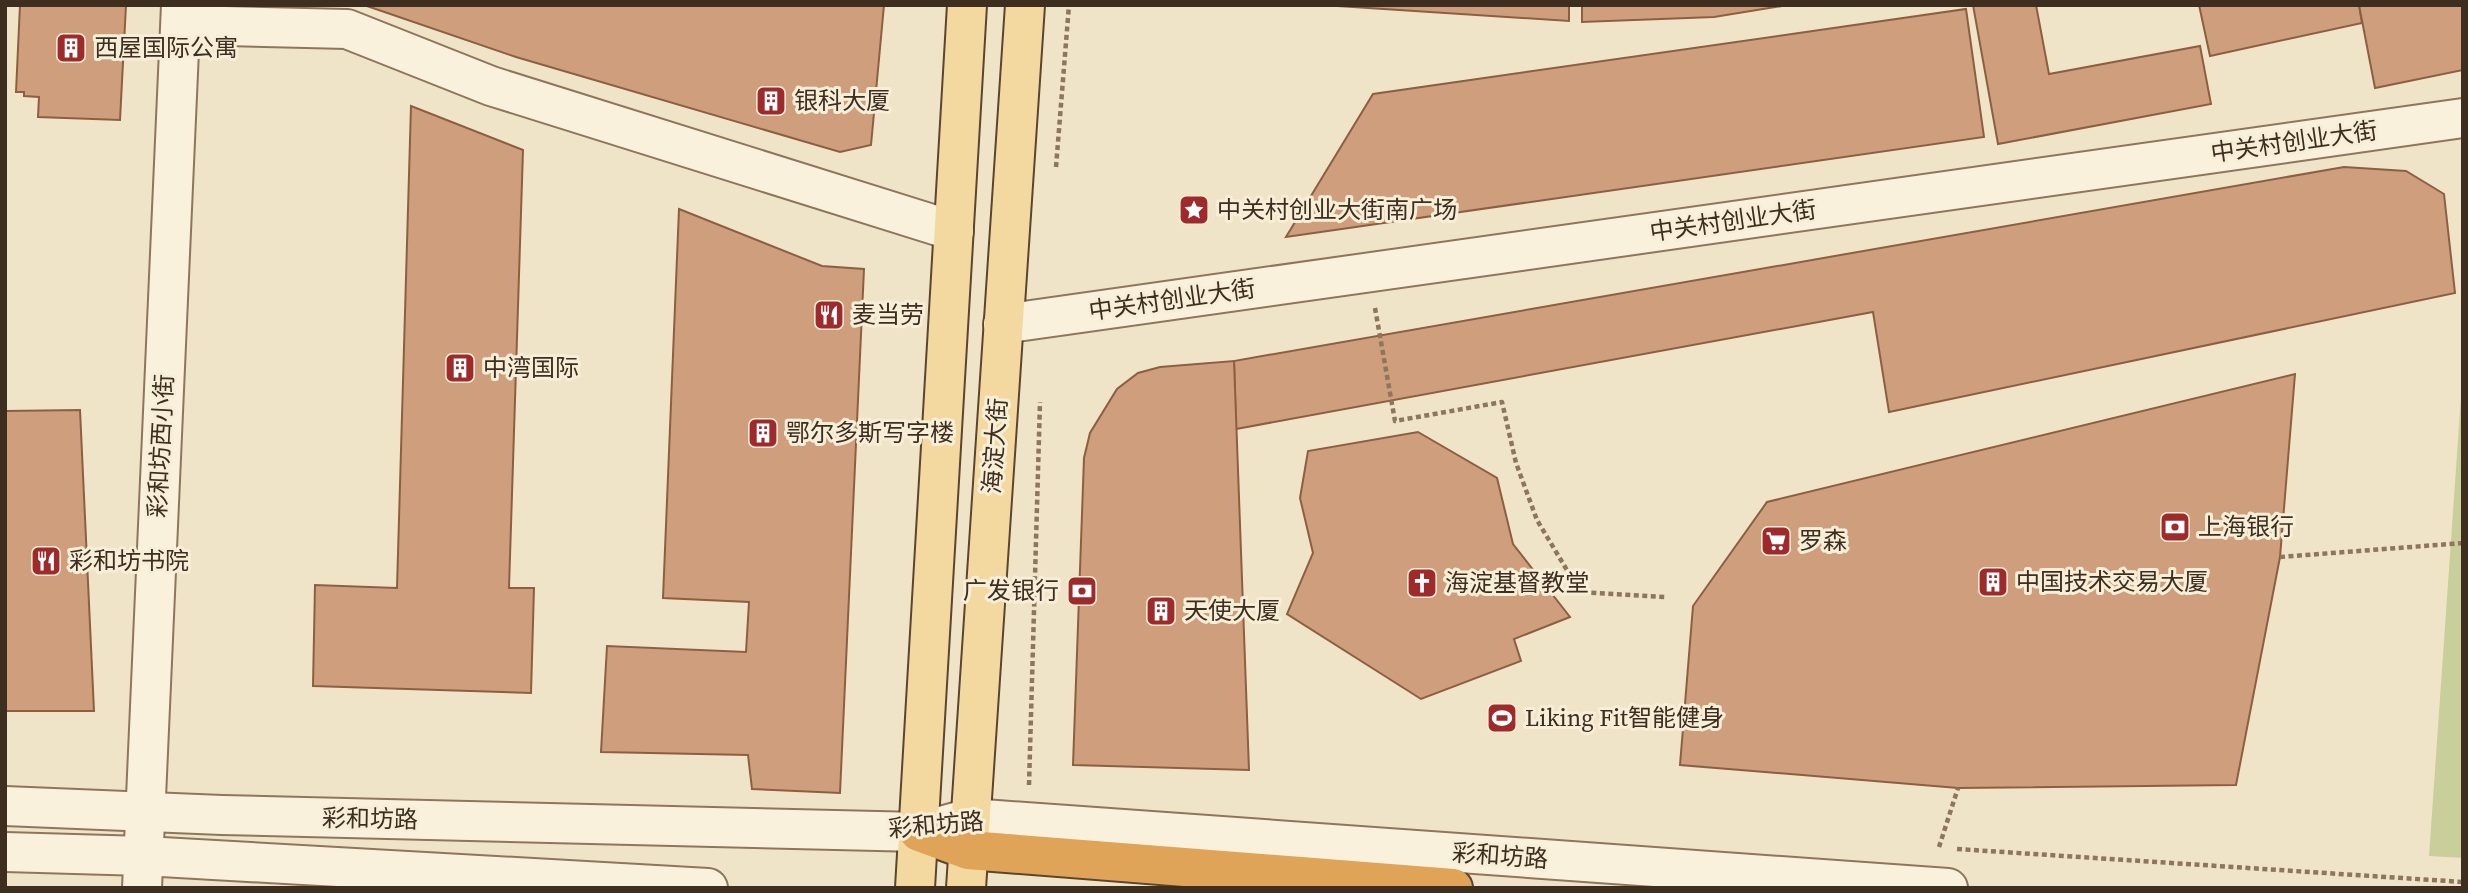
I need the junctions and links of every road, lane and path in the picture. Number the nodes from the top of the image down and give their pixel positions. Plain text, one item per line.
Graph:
1 (967, 5) edge
2 (1025, 5) edge
3 (1069, 5) edge
4 (181, 15) edge
5 (2463, 118) edge
6 (1056, 169) dead end
7 (954, 232) junction
8 (1369, 272) junction
9 (1003, 324) junction
10 (1040, 395) dead end
11 (2463, 543) edge
12 (2280, 557) dead end
13 (1665, 597) dead end
14 (1029, 788) dead end
15 (1958, 788) dead end
16 (5, 806) edge
17 (146, 811) junction
18 (919, 832) junction
19 (969, 834) junction
20 (1925, 846) dead end
21 (1939, 847) junction
22 (5, 852) edge
23 (143, 872) edge
24 (2463, 882) edge
25 (708, 888) edge
26 (915, 888) edge
27 (966, 888) edge
28 (1453, 888) edge
29 (1948, 888) edge

1 - 7 main road
2 - 9 main road, 海淀大街
3 - 6 path
4 - 7 street
4 - 17 street, 彩和坊西小街
5 - 8 street, 中关村创业大街
7 - 18 main road
8 - 9 street, 中关村创业大街
8 - 13 path
9 - 19 main road, 海淀大街
10 - 14 path
11 - 12 path
15 - 21 path
16 - 17 street, 彩和坊路
17 - 18 street, 彩和坊路
17 - 23 street, 彩和坊西小街
18 - 19 highway
18 - 26 main road
19 - 27 main road, 海淀大街
19 - 28 highway
19 - 29 street, 彩和坊路
20 - 21 path
21 - 24 path
22 - 23 street, 彩和坊路
23 - 25 street, 彩和坊路

